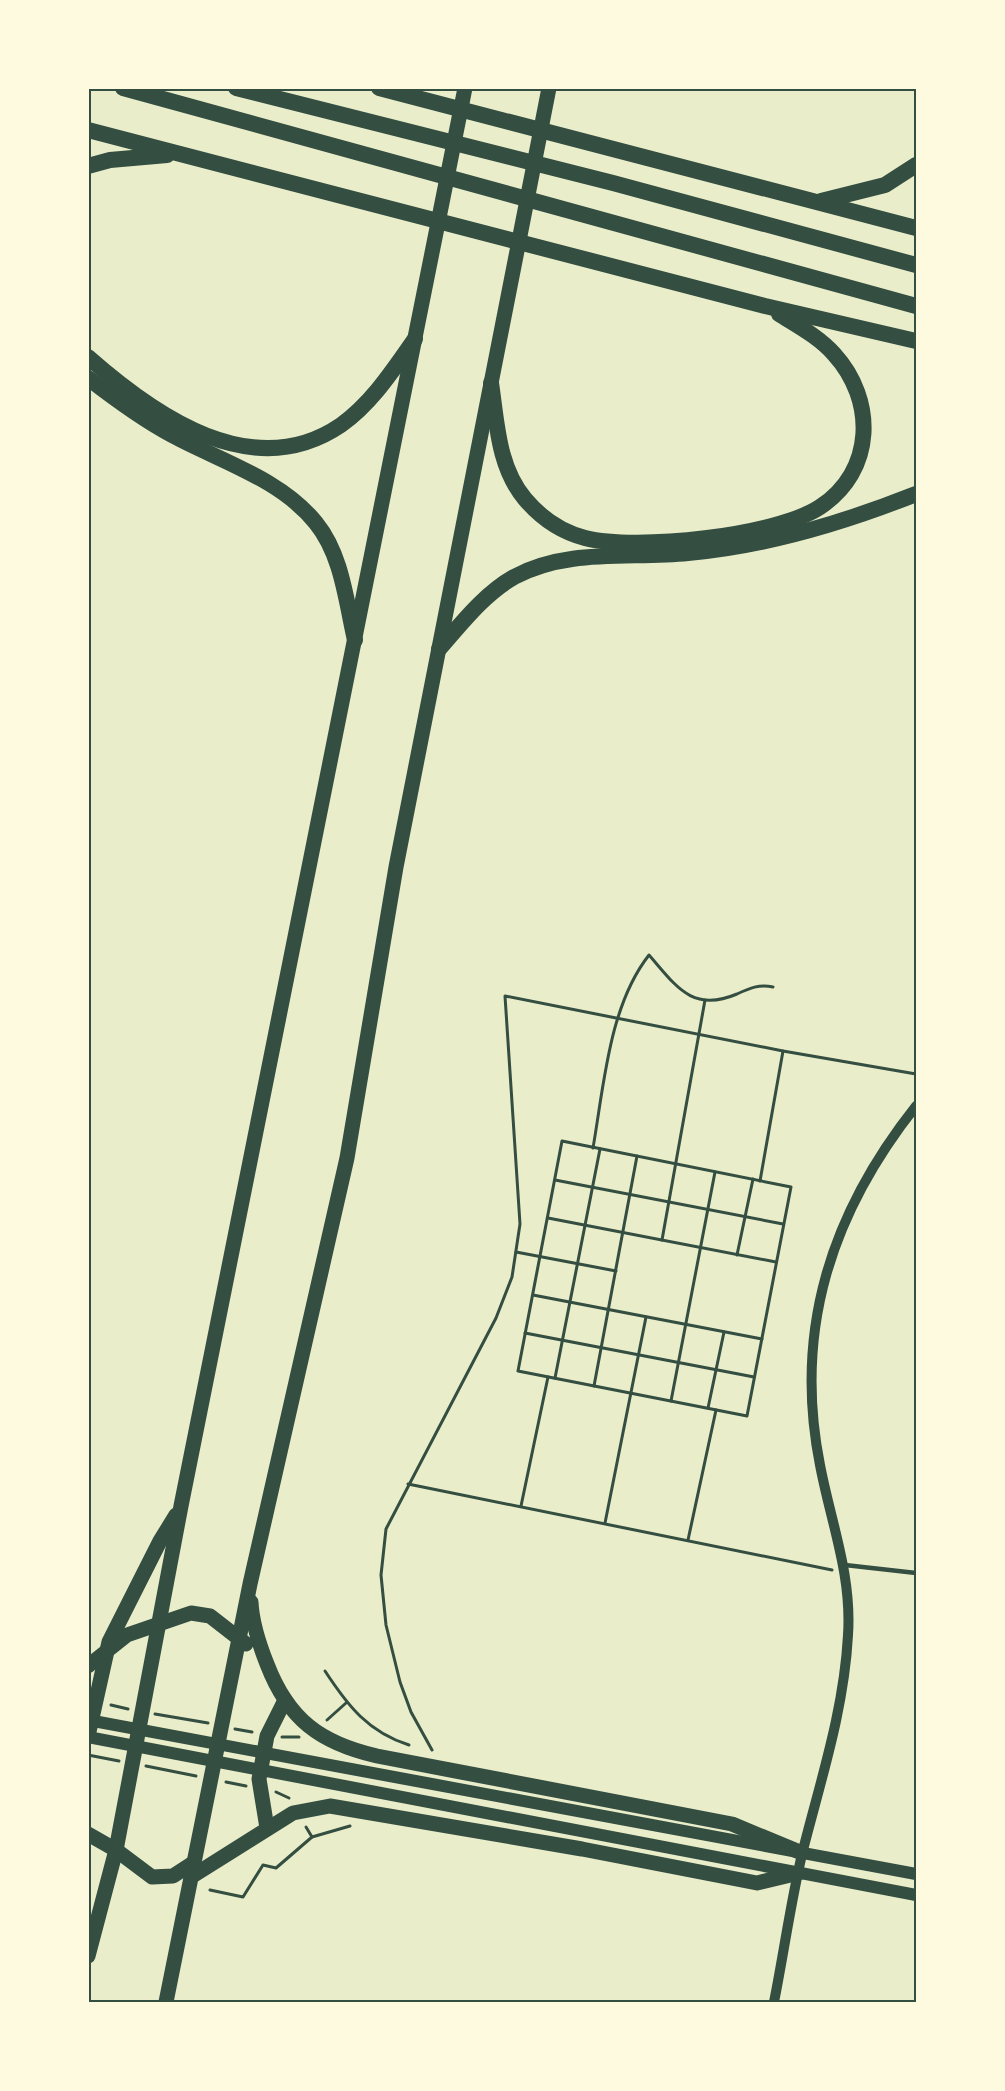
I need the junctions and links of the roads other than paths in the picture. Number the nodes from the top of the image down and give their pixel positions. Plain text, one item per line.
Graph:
1 (123, 88) edge
2 (236, 88) edge
3 (379, 88) edge
4 (465, 88) edge
5 (549, 88) edge
6 (88, 130) edge
7 (179, 153) junction
8 (916, 165) edge
9 (88, 166) edge
10 (814, 202) junction
11 (916, 228) edge
12 (916, 265) edge
13 (765, 306) junction
14 (916, 306) edge
15 (415, 339) junction
16 (916, 341) edge
17 (88, 357) edge
18 (88, 378) edge
19 (491, 383) junction
20 (916, 494) edge
21 (355, 640) junction
22 (439, 649) junction
23 (916, 1106) edge
24 (181, 1506) junction
25 (845, 1569) junction
26 (916, 1573) edge
27 (250, 1584) junction
28 (159, 1626) junction
29 (239, 1641) junction
30 (105, 1651) junction
31 (265, 1659) junction
32 (88, 1666) edge
33 (285, 1700) junction
34 (88, 1720) edge
35 (88, 1736) edge
36 (267, 1828) junction
37 (88, 1834) edge
38 (116, 1850) junction
39 (802, 1853) junction
40 (192, 1870) junction
41 (799, 1873) junction
42 (916, 1874) edge
43 (916, 1895) edge
44 (88, 1956) edge
45 (166, 2002) edge
46 (774, 2002) edge

1 - 14 highway
2 - 12 highway
3 - 10 highway
4 - 15 main road
5 - 19 main road
6 - 7 highway
7 - 9 highway
7 - 13 highway
8 - 10 highway
10 - 11 highway
13 - 16 highway
13 - 19 highway
15 - 17 highway
15 - 21 main road
18 - 21 highway
19 - 22 main road
20 - 22 highway
21 - 24 main road
22 - 27 main road
23 - 25 street
24 - 28 main road
24 - 30 main road
25 - 26 lane
25 - 39 street
27 - 29 main road
27 - 31 main road
28 - 29 main road
28 - 30 main road
28 - 38 main road
29 - 31 main road
29 - 40 main road
30 - 32 main road
30 - 35 main road
31 - 33 main road
33 - 36 main road
33 - 39 main road
34 - 39 main road
35 - 41 main road
36 - 40 main road
36 - 41 main road
37 - 38 main road
38 - 40 main road
38 - 44 main road
39 - 41 street
39 - 42 main road
40 - 45 main road
41 - 43 main road
41 - 46 street

